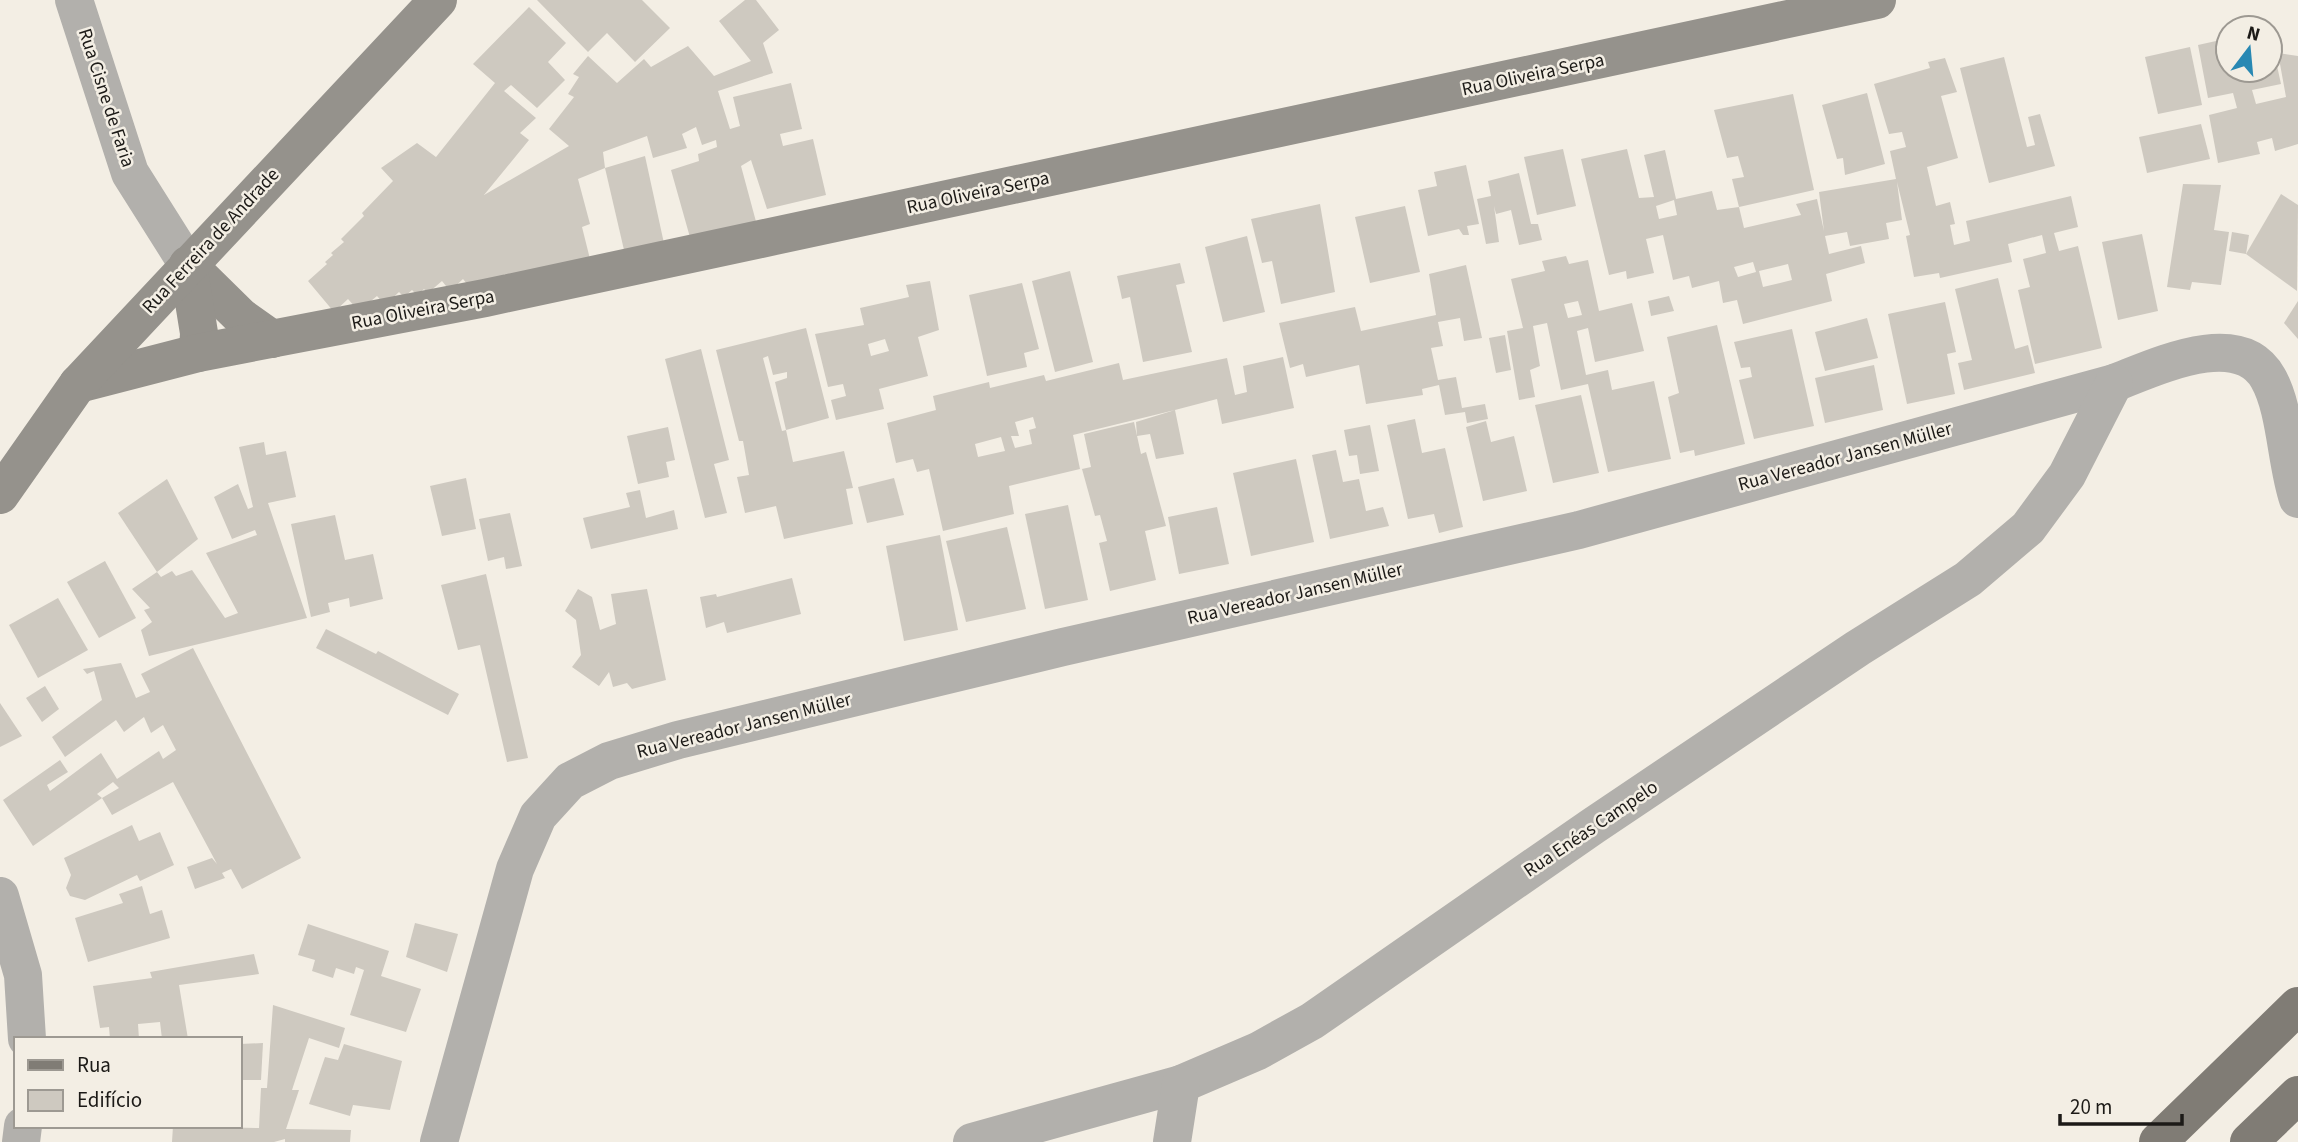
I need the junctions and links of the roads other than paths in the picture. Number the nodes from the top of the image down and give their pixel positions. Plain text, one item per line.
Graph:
1 (74, 0) edge
2 (438, 0) edge
3 (1877, 0) edge
4 (187, 265) junction
5 (272, 339) junction
6 (198, 354) junction
7 (2113, 383) junction
8 (78, 384) junction
9 (0, 495) edge
10 (2298, 499) edge
11 (0, 895) edge
12 (2298, 1006) edge
13 (27, 1037) edge
14 (1181, 1084) junction
15 (2298, 1095) edge
16 (439, 1142) edge
17 (972, 1142) edge
18 (1172, 1142) edge
19 (2158, 1142) edge
20 (2249, 1142) edge

1 - 4 street, Rua Cisne de Faria
2 - 4 street, Rua Ferreira de Andrade
3 - 5 street, Rua Oliveira Serpa
4 - 5 street
4 - 6 street
4 - 8 street, Rua Ferreira de Andrade
5 - 6 street, Rua Oliveira Serpa
6 - 8 street, Rua Oliveira Serpa
7 - 10 street, Rua Vereador Jansen Müller
7 - 14 street, Rua Enéas Campelo
7 - 16 street, Rua Vereador Jansen Müller
8 - 9 street, Rua Ferreira de Andrade
11 - 13 street
12 - 19 main road
14 - 17 street, Rua Enéas Campelo
14 - 18 street
15 - 20 main road

